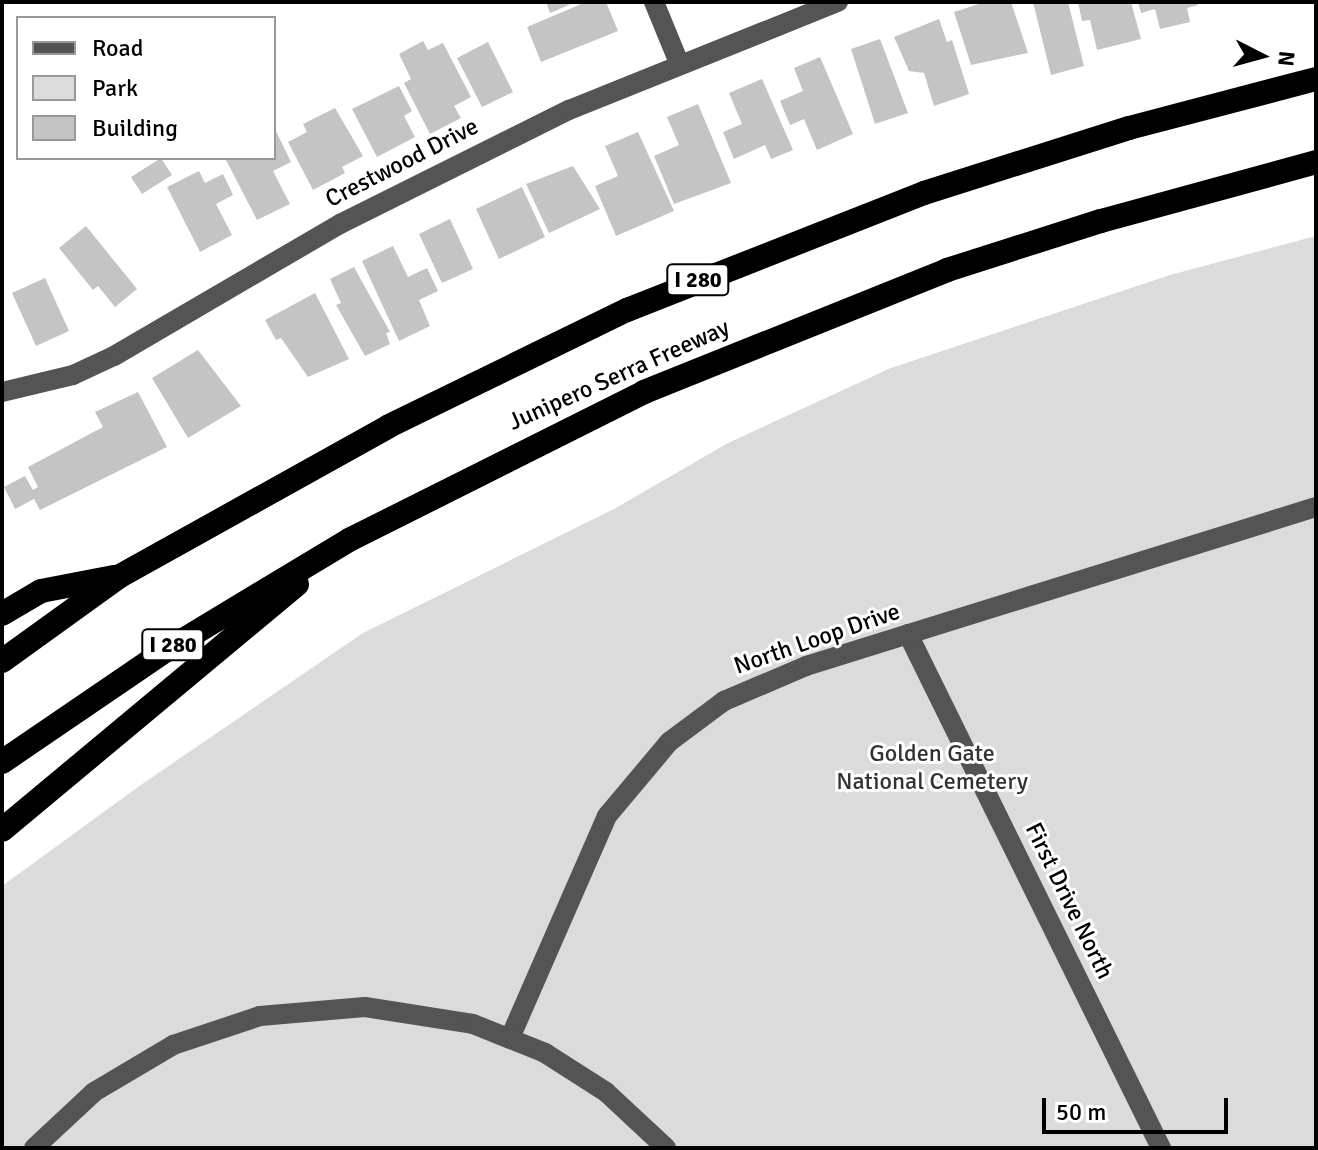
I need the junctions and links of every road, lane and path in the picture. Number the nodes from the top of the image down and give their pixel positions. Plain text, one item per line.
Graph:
1 (654, 2) edge
2 (838, 2) edge
3 (679, 63) junction
4 (1316, 79) edge
5 (1316, 162) edge
6 (2, 392) edge
7 (1316, 507) edge
8 (351, 539) junction
9 (120, 576) junction
10 (2, 614) edge
11 (908, 634) junction
12 (2, 661) edge
13 (2, 762) edge
14 (2, 830) edge
15 (510, 1038) junction
16 (34, 1148) edge
17 (666, 1148) edge
18 (1161, 1148) edge

1 - 3 street
2 - 3 street, Crestwood Drive
3 - 6 street, Crestwood Drive
4 - 9 highway, I 280
5 - 8 highway, Junipero Serra Freeway / I 280
7 - 11 street, North Loop Drive
8 - 13 highway, Junipero Serra Freeway / I 280
8 - 14 highway
9 - 10 highway
9 - 12 highway, I 280
11 - 15 street, North Loop Drive
11 - 18 street, First Drive North
15 - 16 street
15 - 17 street

